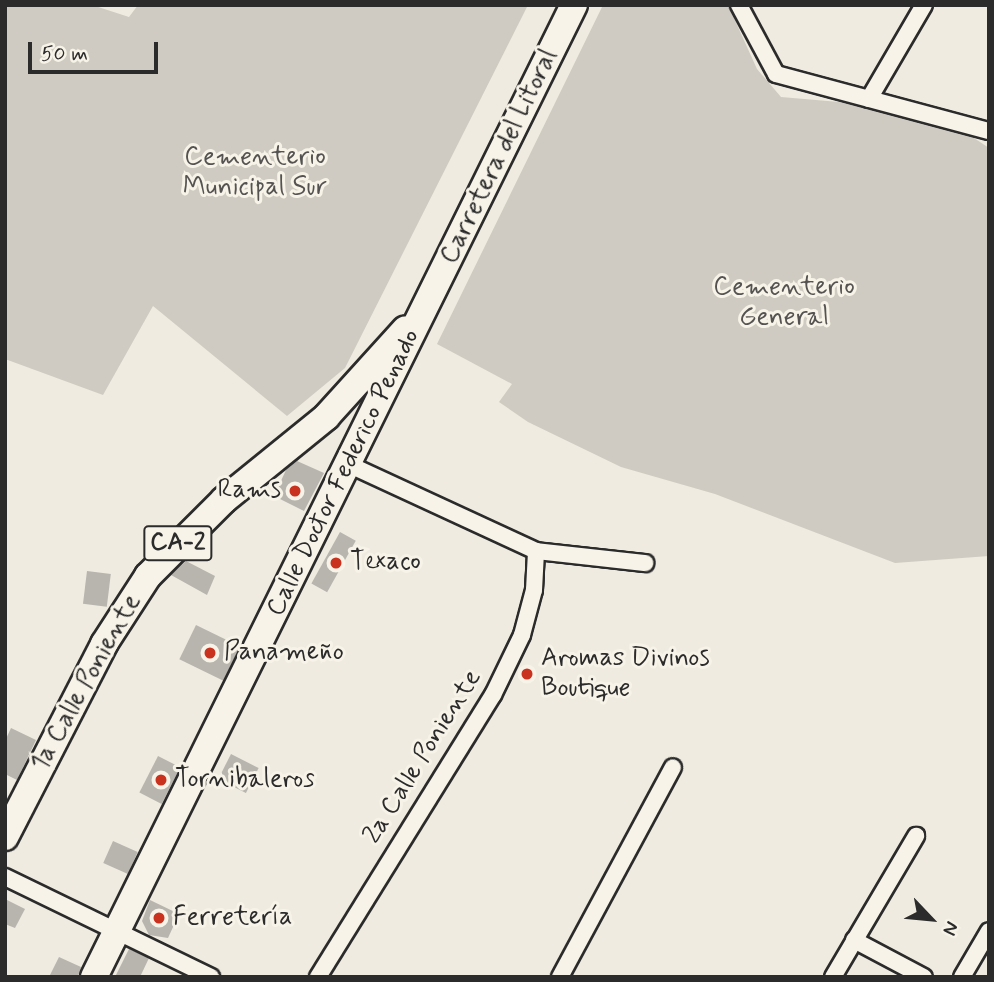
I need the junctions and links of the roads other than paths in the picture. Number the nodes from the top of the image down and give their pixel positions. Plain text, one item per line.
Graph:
1 (574, 5) edge
2 (739, 5) edge
3 (923, 5) edge
4 (869, 99) junction
5 (989, 131) edge
6 (425, 308) junction
7 (326, 418) junction
8 (351, 459) junction
9 (536, 551) junction
10 (645, 563) dead end
11 (673, 767) dead end
12 (916, 836) dead end
13 (5, 837) edge
14 (5, 877) edge
15 (118, 929) junction
16 (989, 932) edge
17 (854, 940) junction
18 (94, 977) edge
19 (211, 977) edge
20 (318, 977) edge
21 (559, 977) edge
22 (833, 977) edge
23 (924, 977) edge
24 (962, 977) edge

1 - 6 main road, Carretera del Litoral / CA-2
2 - 4 street
3 - 4 street
4 - 5 street
6 - 7 main road, 1a Calle Poniente / CA-2
6 - 8 main road, Calle Doctor Federico Penado / CA-2
7 - 8 main road
7 - 13 main road, 1a Calle Poniente / CA-2
8 - 9 street
8 - 15 main road, Calle Doctor Federico Penado / CA-2
9 - 10 street
9 - 20 street, 2a Calle Poniente
11 - 21 street
12 - 17 street
14 - 15 street
15 - 18 main road, Calle Doctor Federico Penado / CA-2
15 - 19 street
16 - 24 street
17 - 22 street
17 - 23 street

